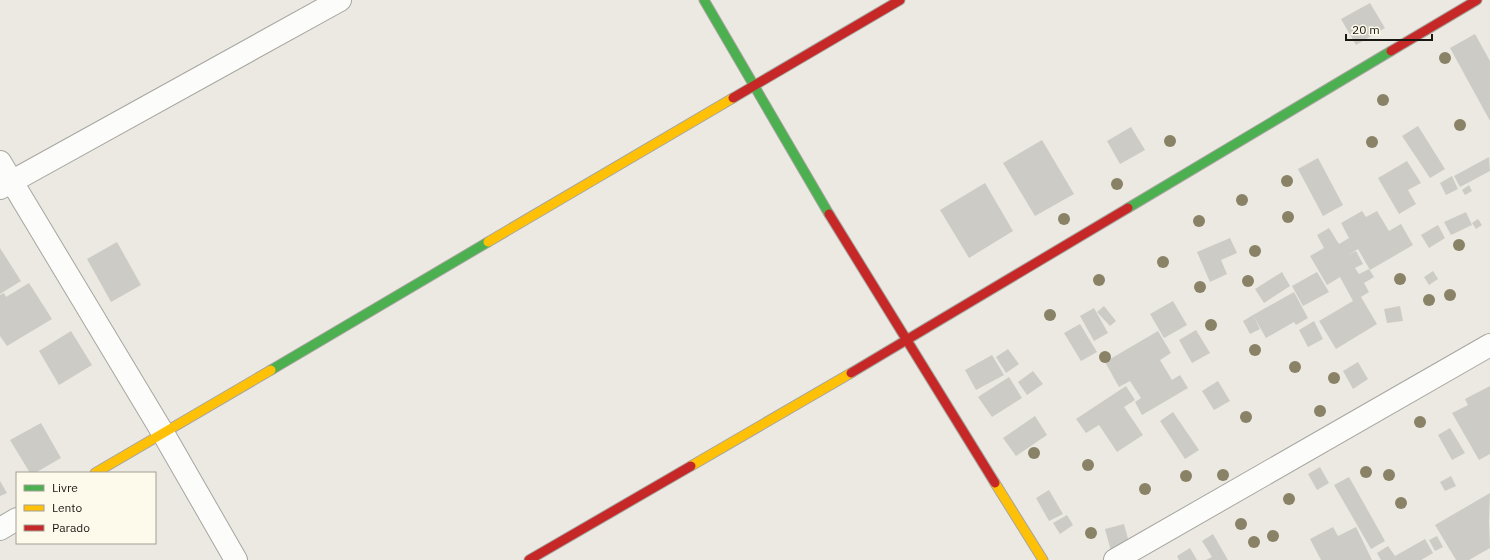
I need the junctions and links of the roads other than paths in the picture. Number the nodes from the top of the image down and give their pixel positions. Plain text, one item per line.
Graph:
1 (340, 0) edge
2 (704, 0) edge
3 (900, 0) edge
4 (1477, 0) edge
5 (753, 86) junction
6 (0, 162) edge
7 (6, 185) edge
8 (906, 341) junction
9 (1490, 345) edge
10 (162, 433) junction
11 (97, 472) edge
12 (16, 520) edge
13 (0, 530) edge
14 (236, 560) edge
15 (529, 560) edge
16 (1043, 560) edge
17 (1115, 560) edge

1 - 7 street
2 - 5 street
3 - 5 street
4 - 8 street
5 - 8 street
5 - 10 street
6 - 7 street
7 - 10 street
8 - 15 street
8 - 16 street
9 - 17 street
10 - 11 street
10 - 14 street
12 - 13 street

